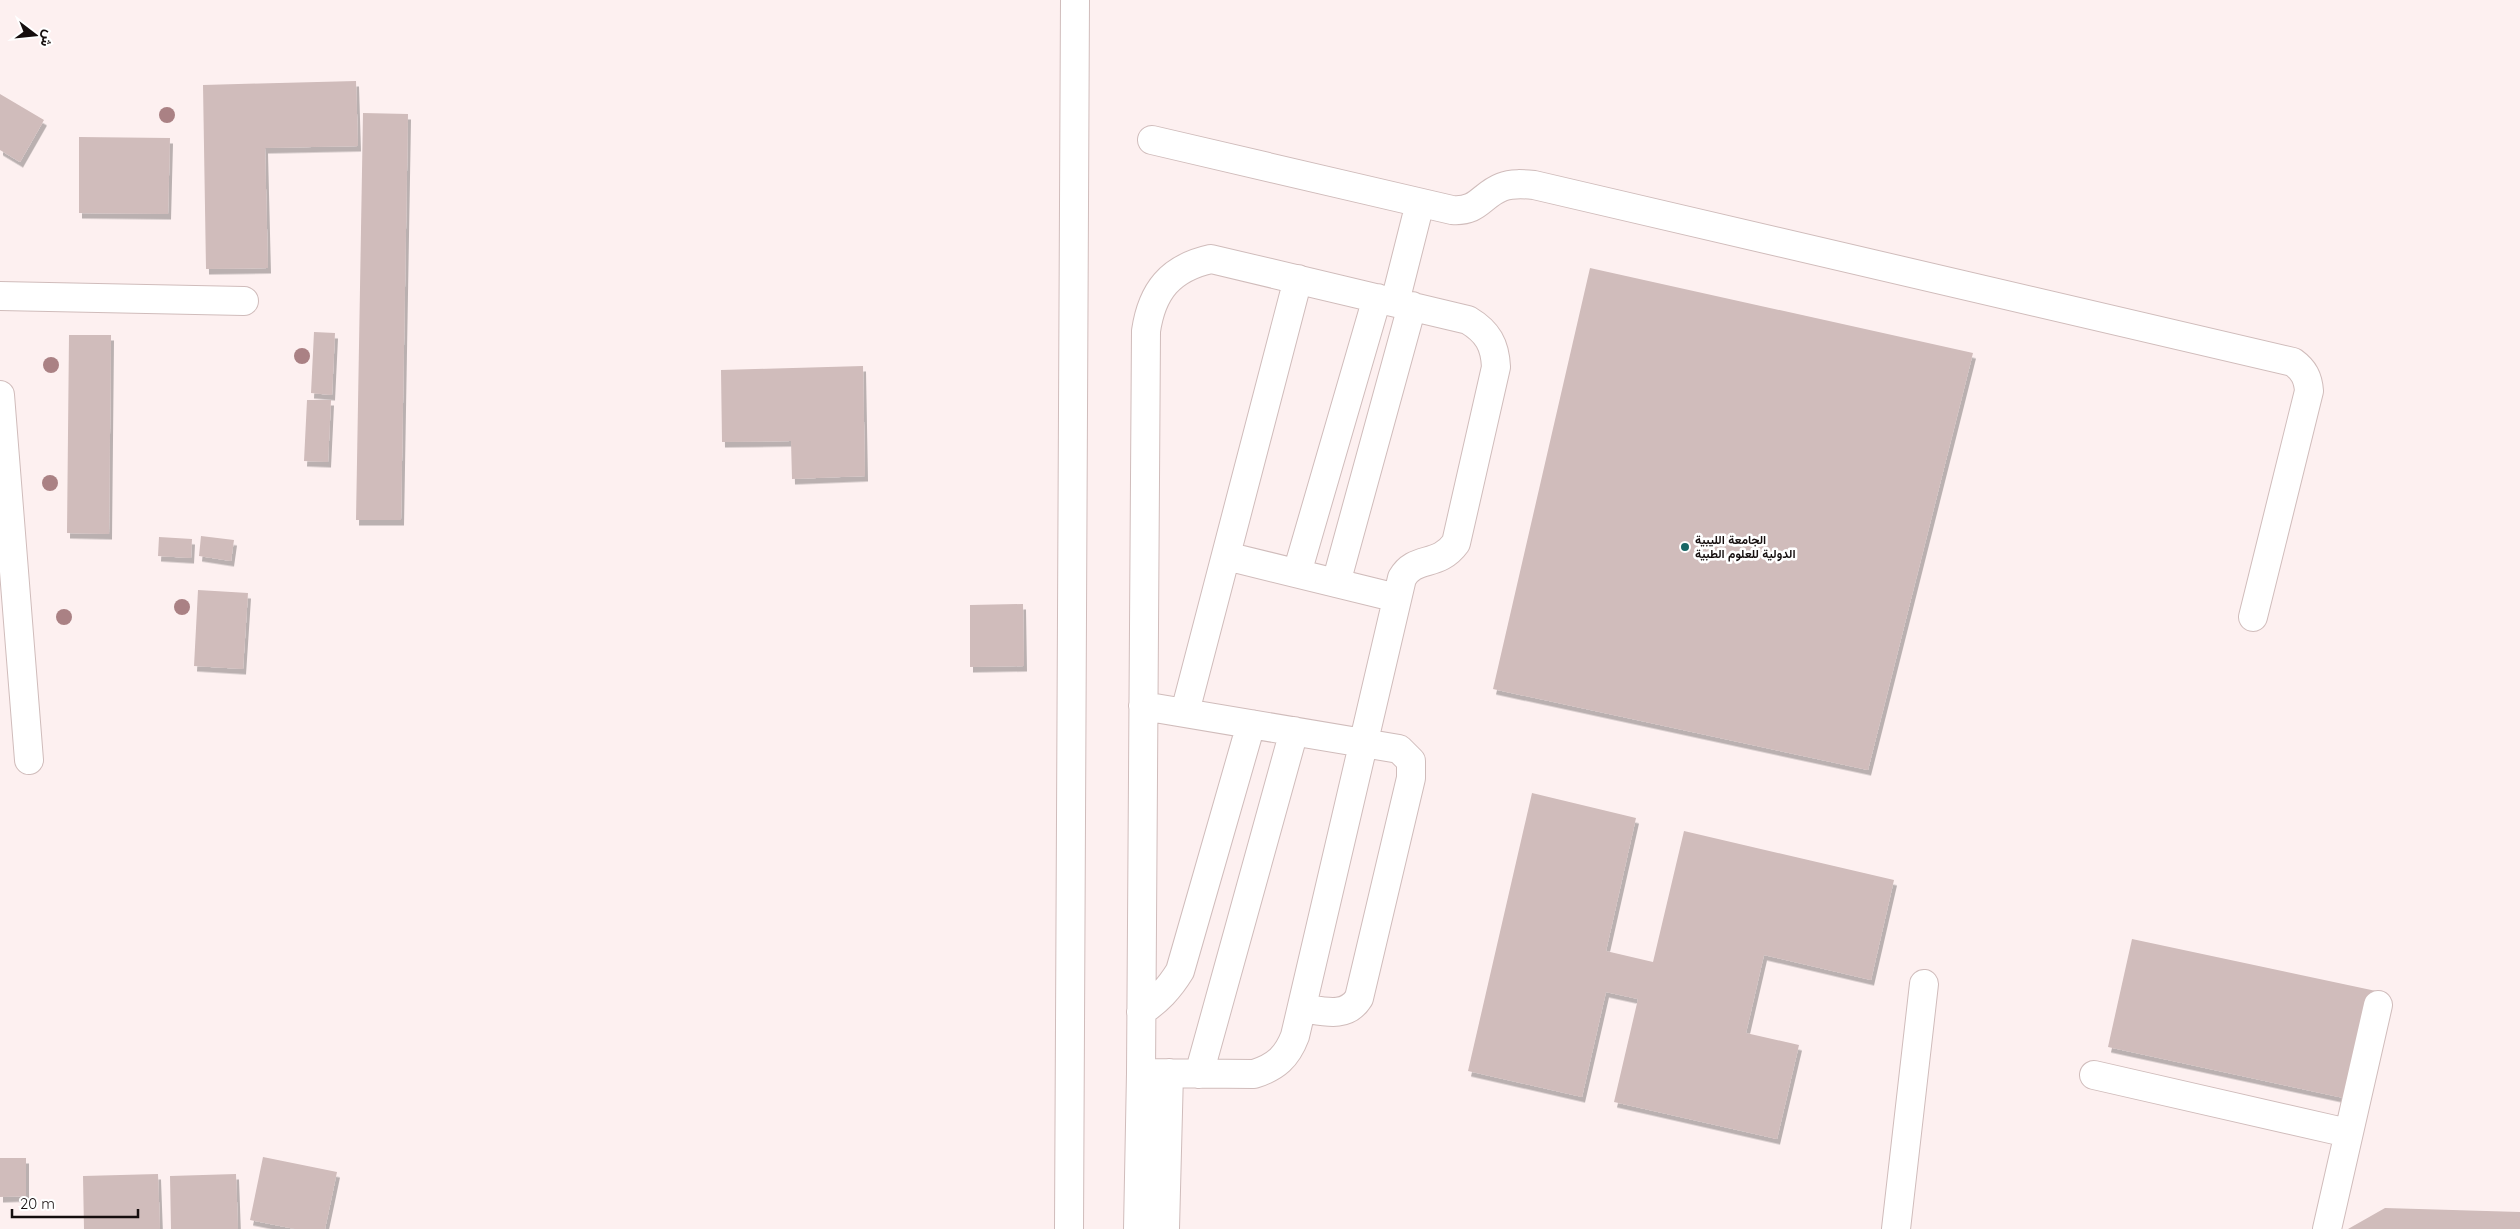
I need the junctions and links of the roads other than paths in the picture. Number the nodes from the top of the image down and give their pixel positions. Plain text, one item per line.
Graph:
1 (1074, 0) edge
2 (1152, 140) dead end
3 (1420, 203) junction
4 (1298, 279) junction
5 (0, 296) edge
6 (244, 301) dead end
7 (1395, 302) junction
8 (0, 395) edge
9 (1226, 556) junction
10 (1297, 573) junction
11 (1336, 583) junction
12 (1396, 598) junction
13 (2253, 617) dead end
14 (1143, 706) junction
15 (1185, 712) junction
16 (1251, 724) junction
17 (1294, 731) junction
18 (1363, 743) junction
19 (29, 760) dead end
20 (1924, 984) dead end
21 (2378, 1005) dead end
22 (1302, 1008) junction
23 (1141, 1012) junction
24 (1141, 1073) junction
25 (1169, 1074) junction
26 (1199, 1074) junction
27 (2094, 1075) dead end
28 (2348, 1133) junction
29 (1069, 1229) edge
30 (1138, 1229) edge
31 (1165, 1229) edge
32 (1896, 1229) edge
33 (2327, 1229) edge

1 - 29 street
2 - 3 street
3 - 7 street
3 - 13 street
4 - 7 street
4 - 9 street
4 - 14 street
5 - 6 street
7 - 10 street
7 - 11 street
7 - 12 street
8 - 19 street
9 - 10 street
9 - 15 street
10 - 11 street
11 - 12 street
12 - 18 street
14 - 15 street
14 - 23 street
15 - 16 street
16 - 17 street
16 - 23 street
17 - 18 street
17 - 26 street
18 - 22 street
18 - 22 street
20 - 32 street
21 - 28 street
22 - 26 street
23 - 24 street
24 - 25 street
24 - 30 street
25 - 26 street
25 - 31 street
27 - 28 street
28 - 33 street

